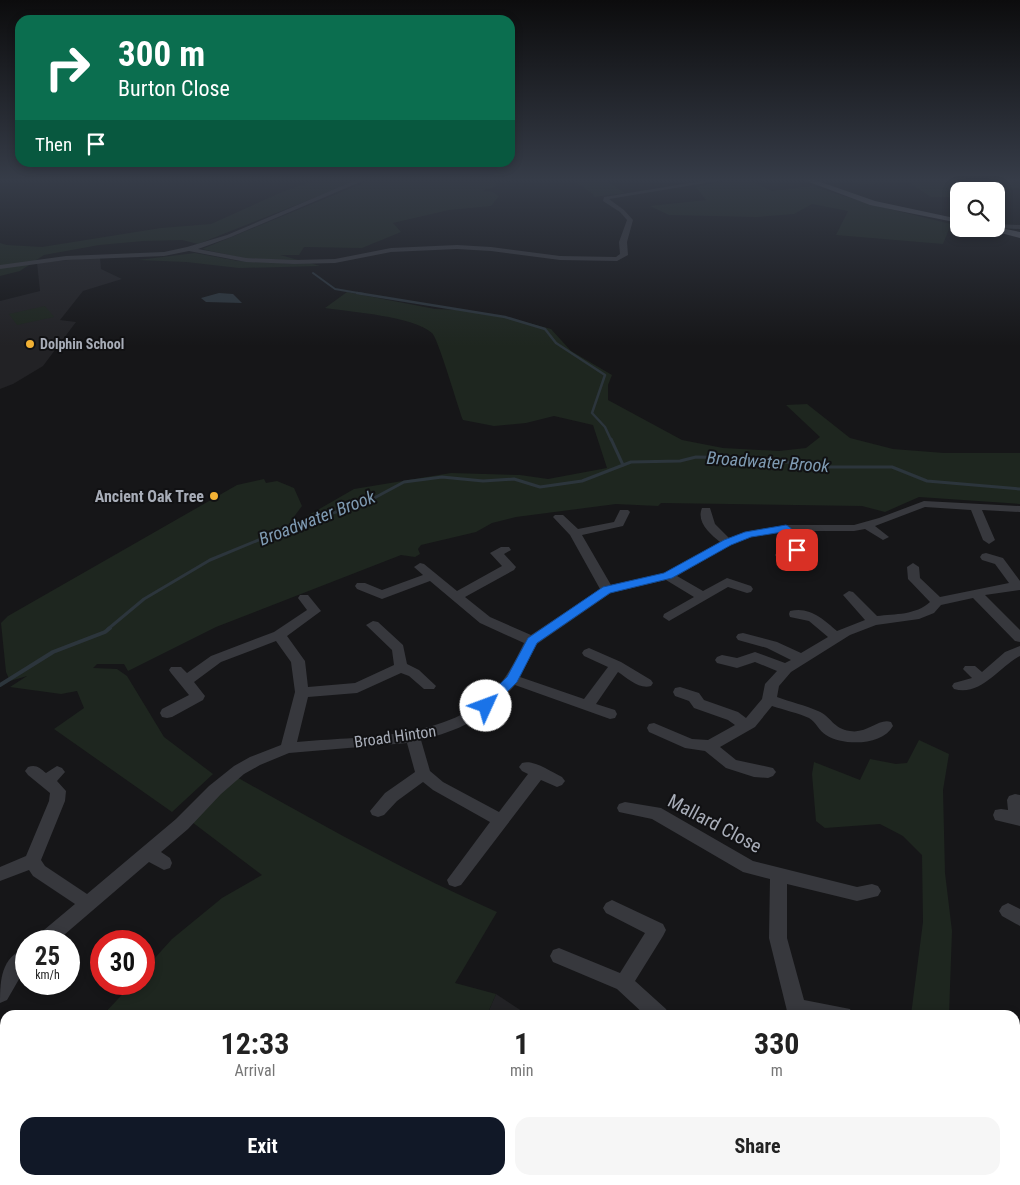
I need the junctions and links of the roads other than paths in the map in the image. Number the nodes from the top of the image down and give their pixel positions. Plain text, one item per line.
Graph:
1 (231, 235) edge
2 (625, 235) edge
3 (189, 250) junction
4 (0, 267) edge
5 (975, 506) junction
6 (706, 510) dead end
7 (1020, 510) edge
8 (624, 512) dead end
9 (559, 517) dead end
10 (867, 524) junction
11 (786, 528) junction
12 (575, 533) junction
13 (884, 537) dead end
14 (989, 540) dead end
15 (728, 542) junction
16 (797, 550) junction
17 (501, 552) dead end
18 (781, 555) dead end
19 (986, 557) dead end
20 (812, 559) dead end
21 (420, 567) dead end
22 (913, 567) dead end
23 (668, 576) junction
24 (430, 577) junction
25 (361, 586) dead end
26 (1018, 586) edge
27 (748, 589) dead end
28 (607, 590) junction
29 (976, 594) junction
30 (456, 596) junction
31 (702, 596) junction
32 (304, 598) dead end
33 (851, 601) dead end
34 (937, 602) junction
35 (795, 614) dead end
36 (669, 617) dead end
37 (874, 621) junction
38 (373, 625) dead end
39 (279, 635) junction
40 (743, 637) dead end
41 (836, 637) junction
42 (1020, 638) edge
43 (532, 640) junction
44 (1020, 651) edge
45 (589, 653) dead end
46 (801, 659) junction
47 (722, 660) dead end
48 (616, 664) junction
49 (401, 667) junction
50 (786, 669) junction
51 (970, 669) dead end
52 (176, 670) dead end
53 (512, 679) junction
54 (982, 679) junction
55 (186, 680) junction
56 (646, 683) dead end
57 (429, 686) dead end
58 (959, 686) dead end
59 (302, 692) junction
60 (680, 692) dead end
61 (769, 700) junction
62 (587, 706) junction
63 (167, 713) dead end
64 (610, 714) dead end
65 (746, 726) junction
66 (886, 726) dead end
67 (654, 728) dead end
68 (413, 737) junction
69 (709, 746) junction
70 (288, 748) junction
71 (33, 771) dead end
72 (768, 772) dead end
73 (423, 774) junction
74 (557, 781) dead end
75 (1015, 800) dead end
76 (625, 808) dead end
77 (378, 811) dead end
78 (1012, 818) edge
79 (500, 820) junction
80 (148, 852) junction
81 (32, 862) junction
82 (164, 863) dead end
83 (0, 874) edge
84 (778, 876) junction
85 (455, 880) dead end
86 (872, 892) dead end
87 (89, 904) junction
88 (612, 908) dead end
89 (57, 930) edge
90 (558, 956) dead end
91 (15, 967) edge
92 (624, 983) junction
93 (0, 994) edge
94 (654, 1010) edge
95 (798, 1010) edge

1 - 3 street
2 - 3 street
3 - 4 street
5 - 7 street, Broad Hinton
5 - 10 street, Broad Hinton
5 - 14 street
6 - 15 street
8 - 12 street
9 - 12 street
10 - 11 street, Broad Hinton
10 - 13 street
11 - 15 street, Broad Hinton
11 - 16 street
12 - 28 street
15 - 23 street, Broad Hinton
16 - 18 street
16 - 20 street
17 - 30 street
19 - 26 street
21 - 24 street
22 - 34 street
23 - 28 street, Broad Hinton
23 - 31 street
24 - 25 street
24 - 30 street
26 - 29 street
27 - 31 street
28 - 43 street, Broad Hinton
29 - 34 street
29 - 42 street
30 - 43 street
31 - 36 street
32 - 39 street
33 - 37 street
34 - 37 street
35 - 41 street
37 - 41 street
38 - 49 street
39 - 55 street
39 - 59 street
40 - 46 street
41 - 46 street
43 - 53 street, Broad Hinton
44 - 54 street
45 - 48 street
46 - 50 street
47 - 50 street
48 - 56 street
48 - 62 street
49 - 57 street
49 - 59 street
50 - 61 street
51 - 54 street
52 - 55 street
53 - 62 street
53 - 68 street, Broad Hinton
54 - 58 street
55 - 63 street
59 - 70 street
60 - 65 street
61 - 65 street
61 - 66 street
62 - 64 street
65 - 69 street
67 - 69 street
68 - 70 street, Broad Hinton
68 - 73 street
69 - 72 street
70 - 80 street, Broad Hinton
71 - 81 street
73 - 77 street
73 - 79 street
74 - 79 street
75 - 78 street
76 - 84 street, Mallard Close
79 - 85 street
80 - 82 street
80 - 87 street, Broad Hinton
81 - 83 street
81 - 87 street
84 - 86 street, Mallard Close
84 - 95 street
87 - 89 street, Broad Hinton
88 - 92 street
90 - 92 street
91 - 93 street
92 - 94 street

